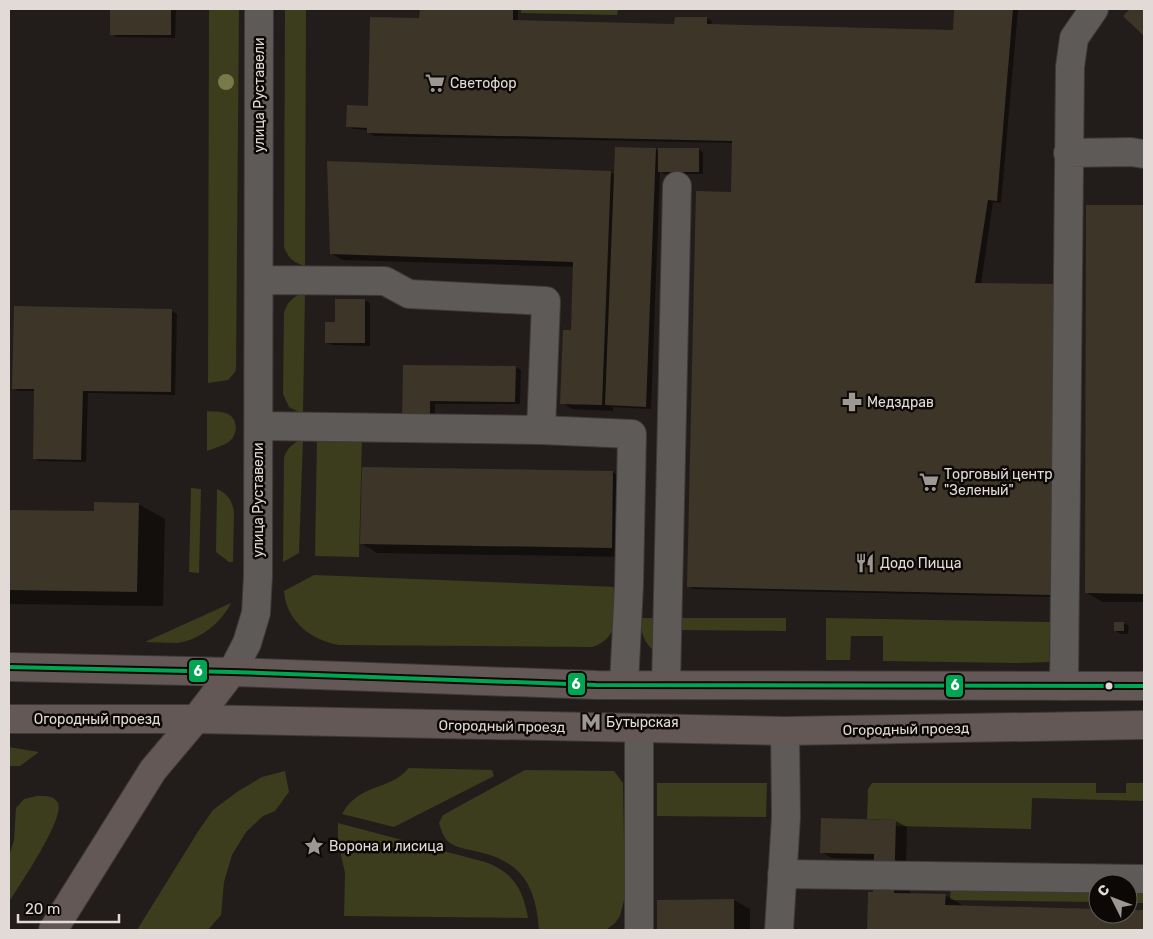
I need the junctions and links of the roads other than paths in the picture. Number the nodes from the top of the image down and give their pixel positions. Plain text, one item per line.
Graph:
1 (259, 9) edge
2 (1094, 9) edge
3 (1068, 153) junction
4 (1144, 154) edge
5 (677, 186) dead end
6 (260, 280) junction
7 (259, 426) junction
8 (541, 430) junction
9 (9, 667) edge
10 (232, 672) junction
11 (624, 684) junction
12 (666, 685) junction
13 (1064, 686) junction
14 (1144, 686) edge
15 (9, 718) edge
16 (196, 719) junction
17 (1144, 725) edge
18 (639, 729) junction
19 (785, 731) junction
20 (782, 874) junction
21 (1144, 879) edge
22 (53, 930) edge
23 (639, 930) edge
24 (779, 930) edge

1 - 6 street, улица Руставели
2 - 3 street
3 - 4 street
3 - 13 street
5 - 12 street
6 - 7 street, улица Руставели
6 - 8 street
7 - 8 street
7 - 10 street, улица Руставели
8 - 11 street
9 - 10 main road
10 - 11 main road
10 - 16 main road, улица Руставели
11 - 12 main road
12 - 13 main road
13 - 14 main road
15 - 16 main road, Огородный проезд
16 - 18 main road, Огородный проезд
16 - 22 main road, улица Руставели
17 - 19 main road, Огородный проезд
18 - 19 main road, Огородный проезд
18 - 23 street
19 - 20 street
20 - 21 street
20 - 24 street

